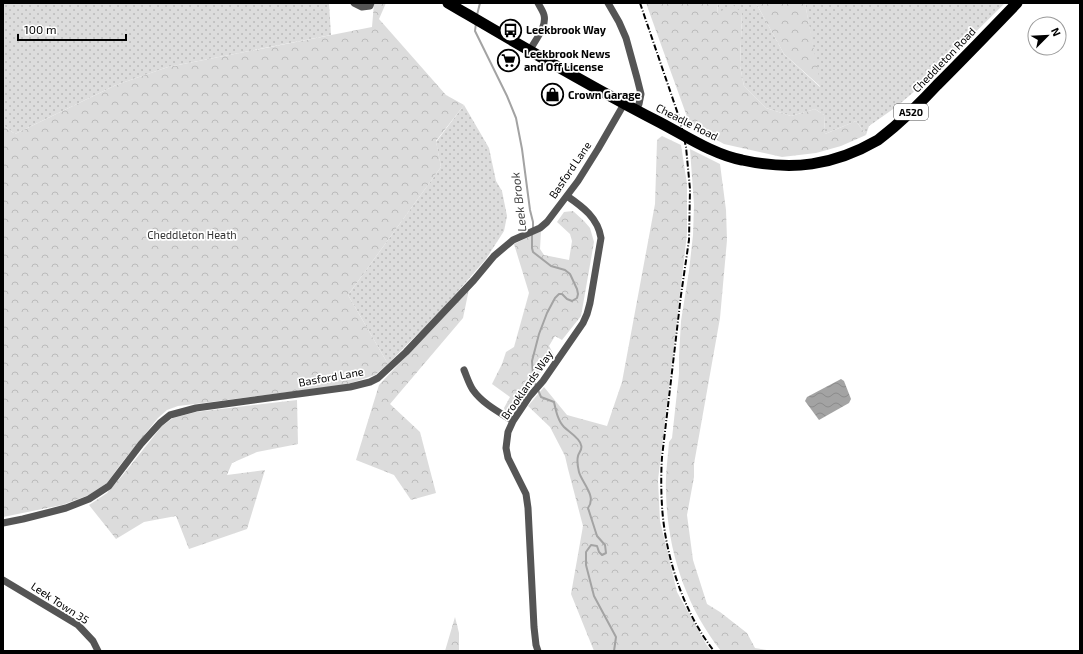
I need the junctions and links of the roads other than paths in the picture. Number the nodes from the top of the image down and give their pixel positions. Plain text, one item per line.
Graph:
1 (354, 3) edge
2 (371, 3) edge
3 (448, 3) edge
4 (538, 3) edge
5 (608, 3) edge
6 (1017, 3) edge
7 (530, 50) junction
8 (624, 104) junction
9 (636, 110) junction
10 (774, 165) joint
11 (567, 196) junction
12 (464, 370) dead end
13 (513, 421) junction
14 (3, 523) edge
15 (3, 580) edge
16 (98, 651) edge
17 (538, 651) edge

1 - 2 street
3 - 7 highway, Cheadle Road / A520
4 - 7 street
5 - 9 street
6 - 10 highway, Cheddleton Road / A520
7 - 8 highway, Cheadle Road / A520
8 - 9 highway, Cheadle Road / A520
8 - 11 street, Basford Lane
9 - 10 highway, Cheadle Road / A520
11 - 13 street, Brooklands Way
11 - 14 street, Basford Lane
12 - 13 street
13 - 17 street, Brooklands Way
15 - 16 street, Leek Town 35

